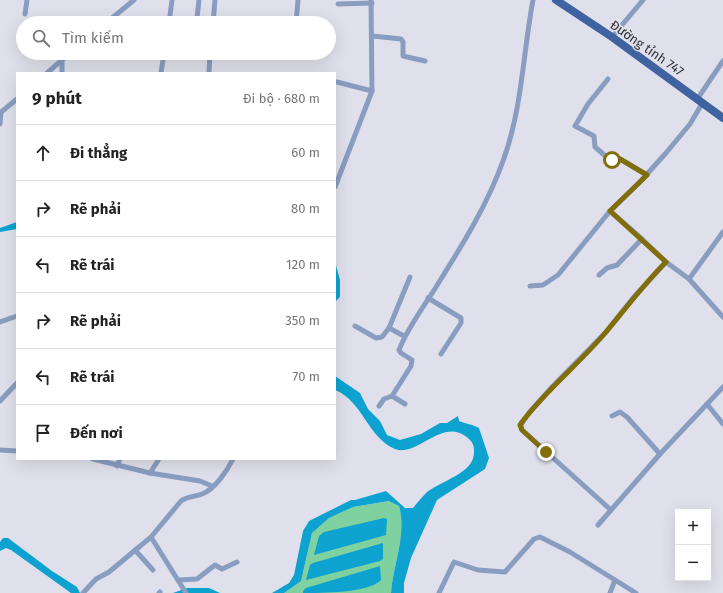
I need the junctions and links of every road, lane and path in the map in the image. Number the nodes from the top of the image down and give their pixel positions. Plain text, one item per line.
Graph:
1 (27, 0) edge
2 (134, 0) edge
3 (172, 0) edge
4 (199, 0) edge
5 (214, 0) edge
6 (298, 0) edge
7 (532, 0) edge
8 (556, 0) edge
9 (643, 0) edge
10 (372, 2) edge
11 (338, 4) dead end
12 (25, 14) dead end
13 (115, 16) edge
14 (170, 16) edge
15 (197, 16) edge
16 (213, 16) edge
17 (297, 16) edge
18 (373, 36) junction
19 (612, 37) junction
20 (62, 60) joint
21 (163, 60) edge
22 (210, 60) edge
23 (425, 61) dead end
24 (723, 61) edge
25 (48, 72) edge
26 (62, 72) edge
27 (161, 72) edge
28 (209, 72) edge
29 (608, 79) dead end
30 (337, 82) dead end
31 (372, 91) junction
32 (16, 99) edge
33 (700, 100) junction
34 (0, 112) edge
35 (723, 118) edge
36 (0, 124) edge
37 (647, 175) junction
38 (336, 184) edge
39 (610, 211) junction
40 (723, 232) edge
41 (642, 239) junction
42 (666, 262) junction
43 (599, 275) dead end
44 (410, 277) dead end
45 (689, 279) junction
46 (530, 286) dead end
47 (428, 298) junction
48 (16, 316) edge
49 (723, 317) edge
50 (0, 322) edge
51 (356, 326) dead end
52 (389, 328) junction
53 (404, 336) junction
54 (441, 354) dead end
55 (16, 384) edge
56 (723, 387) edge
57 (392, 396) junction
58 (0, 401) edge
59 (405, 404) dead end
60 (707, 404) junction
61 (379, 406) dead end
62 (612, 416) dead end
63 (723, 424) edge
64 (0, 450) edge
65 (16, 451) edge
66 (660, 454) junction
67 (96, 460) edge
68 (120, 460) edge
69 (158, 460) edge
70 (232, 460) edge
71 (117, 466) junction
72 (150, 473) junction
73 (212, 486) junction
74 (611, 510) junction
75 (598, 525) dead end
76 (151, 537) junction
77 (135, 550) junction
78 (237, 562) dead end
79 (153, 570) dead end
80 (615, 580) junction
81 (179, 582) junction
82 (83, 593) edge
83 (186, 593) edge
84 (439, 593) edge
85 (610, 593) edge
86 (636, 593) edge

1 - 12 street
2 - 13 street
3 - 14 street
4 - 15 street
5 - 16 street
6 - 17 street
7 - 47 street
8 - 19 main road, Đường tỉnh 747
9 - 19 street
10 - 11 street
10 - 18 street
18 - 23 street
18 - 31 street
19 - 33 main road, Đường tỉnh 747
20 - 25 street
20 - 26 street
21 - 27 street
22 - 28 street
24 - 33 street
29 - 37 street
30 - 31 street
31 - 38 street
32 - 34 street
33 - 35 main road, Đường tỉnh 747
33 - 37 street
34 - 36 street
37 - 39 street
39 - 41 street
39 - 46 street
40 - 45 street
41 - 42 street
41 - 43 street
42 - 45 street
42 - 74 street
44 - 52 street
45 - 49 street
47 - 53 street
47 - 54 street
48 - 50 street
51 - 52 street
52 - 53 street
53 - 57 street
55 - 58 street
56 - 60 street
57 - 59 street
57 - 61 street
60 - 63 street
60 - 66 street
62 - 66 street
64 - 65 street
66 - 74 street
67 - 71 street
68 - 71 street
69 - 72 street
70 - 73 street
71 - 72 street
72 - 73 street
73 - 76 street
74 - 75 street
76 - 77 street
76 - 81 street
77 - 79 street
77 - 82 street
78 - 81 street
80 - 84 street
80 - 85 street
80 - 86 street
81 - 83 street

